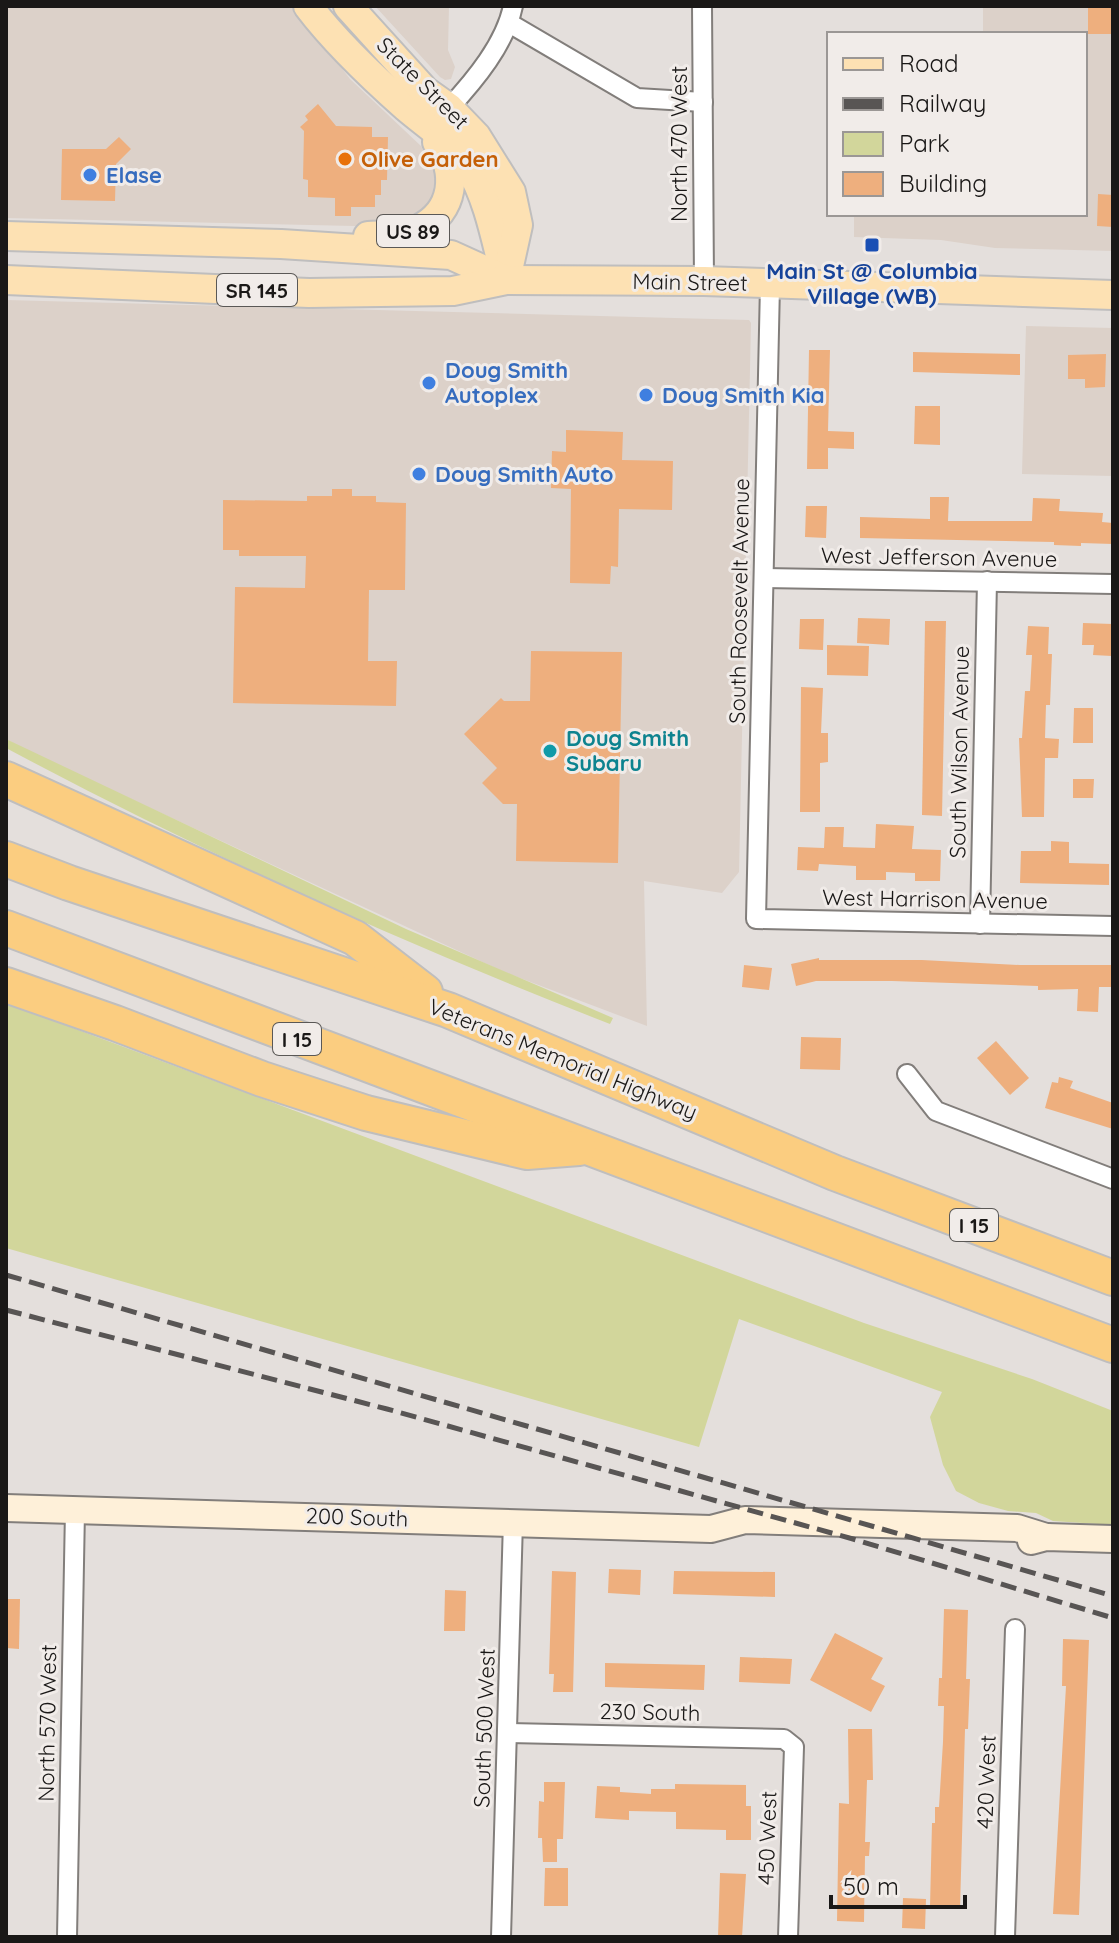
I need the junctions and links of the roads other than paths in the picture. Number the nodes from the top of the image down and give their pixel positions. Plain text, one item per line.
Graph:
1 (348, 6) edge
2 (702, 6) edge
3 (315, 15) edge
4 (511, 15) edge
5 (703, 102) junction
6 (449, 108) junction
7 (423, 122) junction
8 (6, 236) edge
9 (281, 244) junction
10 (6, 280) edge
11 (506, 280) junction
12 (704, 281) junction
13 (770, 285) junction
14 (1113, 295) edge
15 (764, 578) junction
16 (987, 581) junction
17 (1113, 584) edge
18 (6, 779) edge
19 (6, 859) edge
20 (756, 919) joint
21 (980, 924) junction
22 (1113, 926) edge
23 (6, 928) edge
24 (6, 985) edge
25 (448, 1010) junction
26 (907, 1074) dead end
27 (590, 1147) junction
28 (1113, 1179) edge
29 (1113, 1278) edge
30 (1113, 1345) edge
31 (6, 1508) edge
32 (75, 1510) junction
33 (513, 1521) junction
34 (1113, 1539) edge
35 (1015, 1629) dead end
36 (509, 1733) junction
37 (790, 1742) joint
38 (67, 1937) edge
39 (501, 1937) edge
40 (788, 1937) edge
41 (1005, 1937) edge

1 - 6 main road, State Street
2 - 5 street, North 470 West
3 - 7 main road, US 89
4 - 5 street
4 - 6 street
5 - 12 street, North 470 West
6 - 11 main road, State Street
7 - 9 main road, State Street / US 89
7 - 11 main road, State Street / US 89
8 - 9 main road, Main Street / SR 145
9 - 11 main road, Main Street / SR 145
10 - 11 main road, Main Street / SR 145
11 - 12 main road, Main Street
12 - 13 main road, Main Street
13 - 14 main road, Main Street
13 - 15 street, South Roosevelt Avenue
15 - 16 street, West Jefferson Avenue
15 - 20 street, South Roosevelt Avenue
16 - 17 street, West Jefferson Avenue
16 - 21 street, South Wilson Avenue
18 - 25 highway
19 - 25 highway, Veterans Memorial Highway / I 15
20 - 21 street, West Harrison Avenue
21 - 22 street, West Harrison Avenue
23 - 27 highway, I 15
24 - 27 highway
25 - 29 highway, Veterans Memorial Highway / I 15
26 - 28 street
27 - 30 highway, I 15
31 - 32 street, 200 South
32 - 33 street, 200 South
32 - 38 street, North 570 West
33 - 34 street, 200 South
33 - 36 street, South 500 West
35 - 41 street, 420 West
36 - 37 street, 230 South
36 - 39 street, South 500 West
37 - 40 street, 450 West

